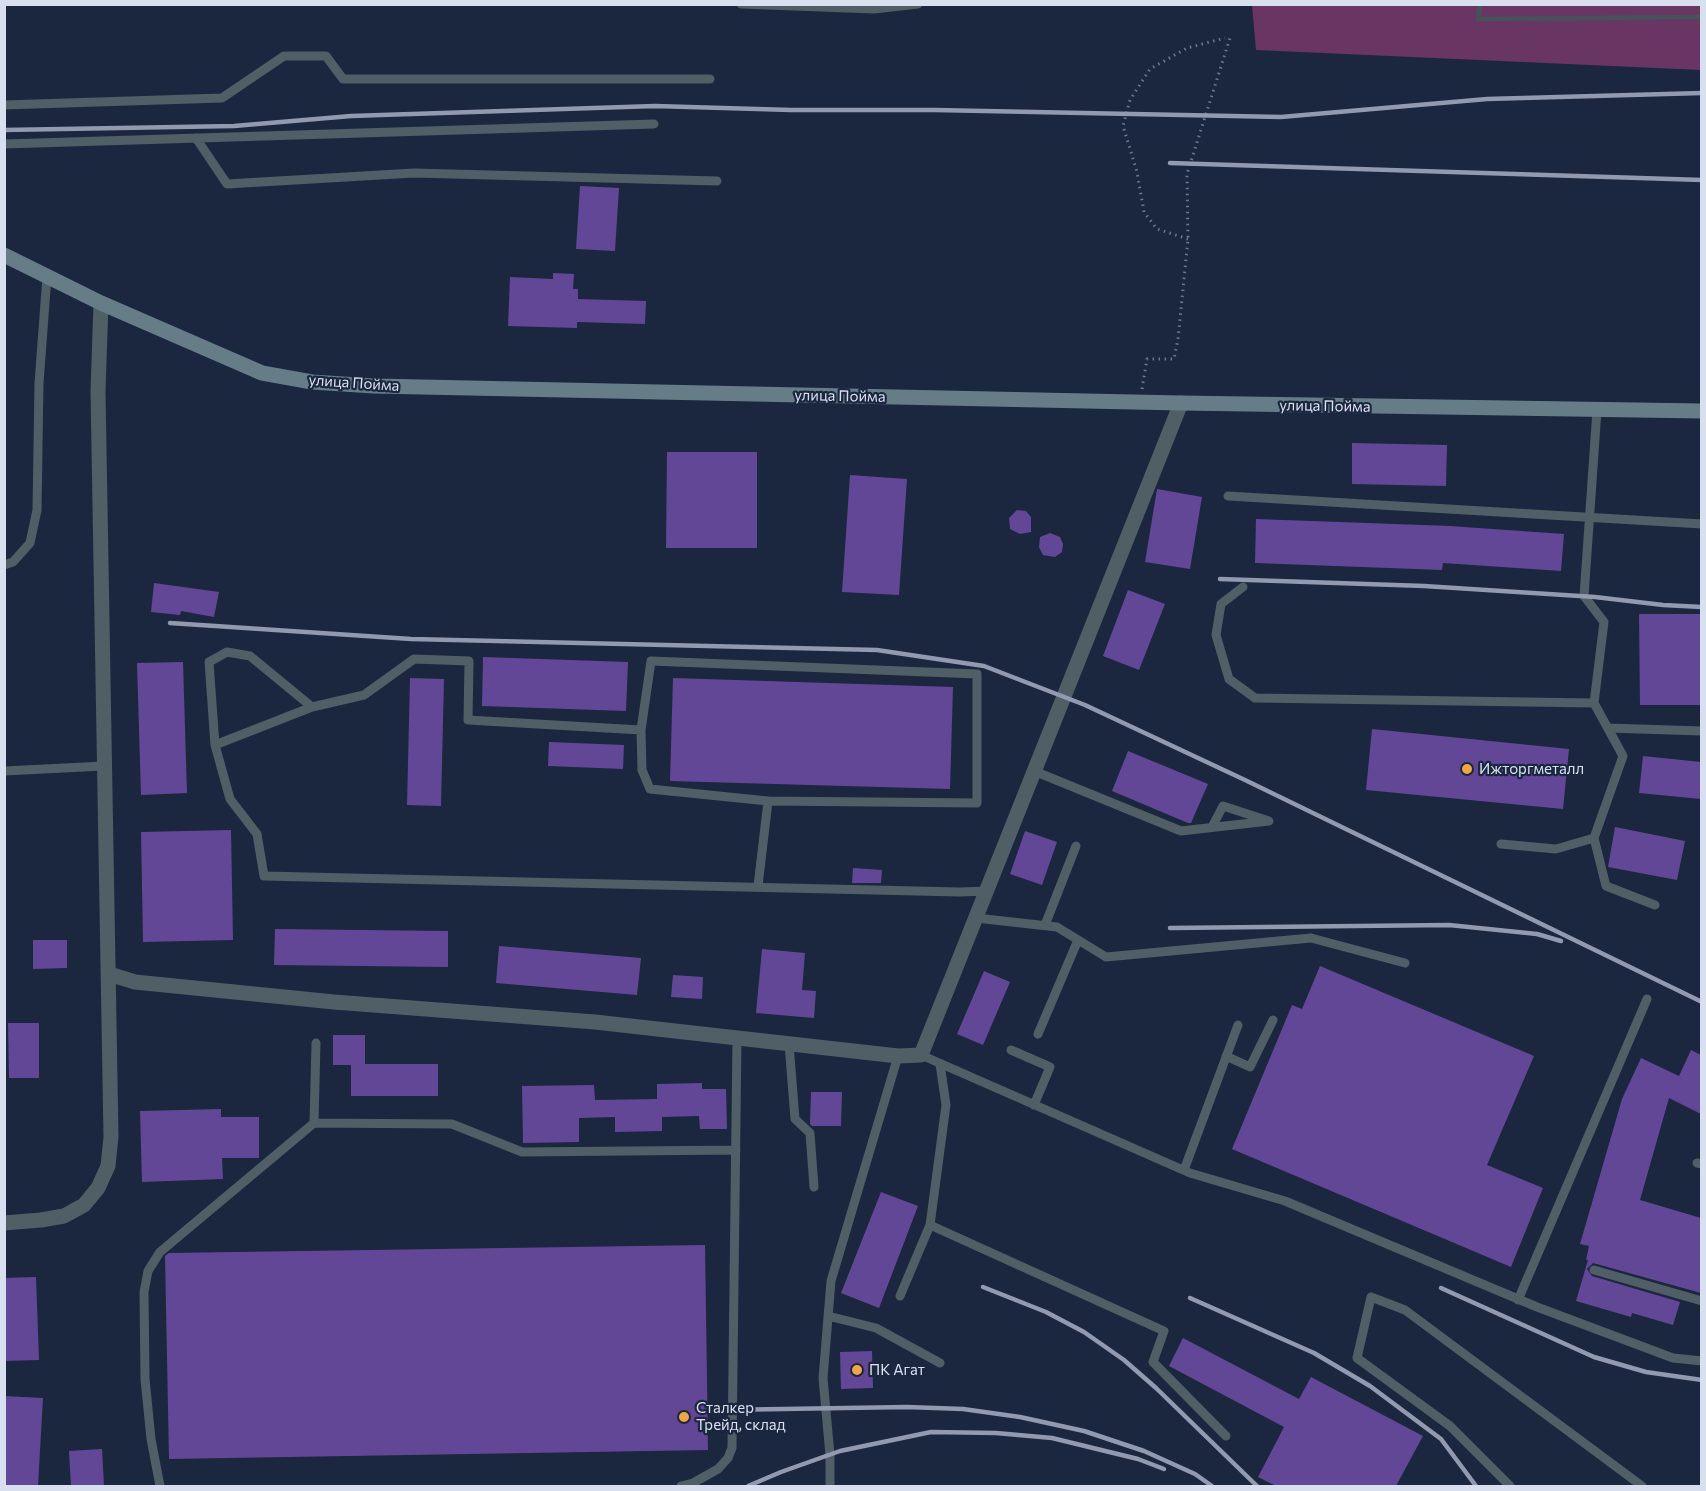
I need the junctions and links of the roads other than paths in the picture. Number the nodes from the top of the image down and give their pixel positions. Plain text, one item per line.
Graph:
1 (741, 4) edge
2 (918, 4) edge
3 (710, 79) dead end
4 (4, 105) edge
5 (654, 124) dead end
6 (196, 138) junction
7 (4, 144) edge
8 (717, 181) dead end
9 (4, 255) edge
10 (47, 276) junction
11 (100, 303) junction
12 (1181, 404) junction
13 (1597, 410) junction
14 (1701, 411) edge
15 (1228, 496) dead end
16 (1590, 518) junction
17 (1701, 524) edge
18 (4, 565) edge
19 (1243, 587) dead end
20 (1594, 703) junction
21 (312, 707) junction
22 (1608, 728) junction
23 (641, 730) junction
24 (1701, 731) edge
25 (215, 745) junction
26 (104, 766) junction
27 (4, 771) edge
28 (1034, 771) junction
29 (768, 801) junction
30 (1212, 827) junction
31 (1594, 838) junction
32 (1501, 844) dead end
33 (1077, 846) dead end
34 (758, 886) junction
35 (987, 891) junction
36 (1655, 905) dead end
37 (976, 918) junction
38 (1045, 926) junction
39 (1078, 940) junction
40 (1405, 963) dead end
41 (109, 974) junction
42 (1647, 999) dead end
43 (1273, 1020) dead end
44 (1238, 1025) dead end
45 (1038, 1034) dead end
46 (737, 1038) junction
47 (316, 1043) dead end
48 (789, 1044) junction
49 (1011, 1050) dead end
50 (921, 1055) junction
51 (898, 1056) junction
52 (1226, 1056) junction
53 (940, 1064) junction
54 (1034, 1105) junction
55 (314, 1123) junction
56 (736, 1150) junction
57 (1184, 1170) junction
58 (814, 1186) dead end
59 (4, 1223) edge
60 (930, 1225) junction
61 (1594, 1270) dead end
62 (900, 1296) dead end
63 (1518, 1300) junction
64 (1701, 1301) edge
65 (828, 1316) junction
66 (1701, 1361) edge
67 (940, 1363) dead end
68 (1226, 1436) dead end
69 (1636, 1485) edge
70 (160, 1486) edge
71 (681, 1486) edge
72 (830, 1486) edge
73 (1510, 1486) edge

1 - 2 lane
3 - 4 lane
5 - 6 lane
6 - 7 lane
6 - 8 lane
9 - 10 main road, улица Пойма
10 - 11 main road, улица Пойма
10 - 18 lane
11 - 12 main road, улица Пойма
11 - 26 street
12 - 13 main road, улица Пойма
12 - 28 street
13 - 14 main road, улица Пойма
13 - 16 lane
15 - 16 lane
16 - 17 lane
16 - 20 lane
19 - 20 lane
20 - 22 lane
21 - 23 lane
21 - 25 lane
21 - 25 lane
22 - 24 lane
22 - 31 lane
23 - 29 lane
23 - 29 lane
25 - 34 lane
26 - 27 lane
26 - 41 street
28 - 30 lane
28 - 35 street
29 - 34 lane
30 - 30 lane
31 - 32 lane
31 - 36 lane
33 - 38 lane
34 - 35 lane
35 - 37 street
37 - 38 lane
37 - 50 street
38 - 39 lane
39 - 40 lane
39 - 45 lane
41 - 46 street
41 - 59 street
42 - 63 lane
43 - 52 lane
44 - 52 lane
46 - 48 street
46 - 56 lane
47 - 55 lane
48 - 51 street
48 - 58 lane
49 - 54 lane
50 - 51 street
50 - 53 lane
51 - 65 lane
52 - 57 lane
53 - 54 lane
53 - 60 lane
54 - 57 lane
55 - 56 lane
55 - 70 lane
56 - 71 lane
57 - 63 lane
60 - 62 lane
60 - 68 lane
61 - 64 lane
63 - 66 lane
65 - 67 lane
65 - 72 lane
69 - 73 lane

